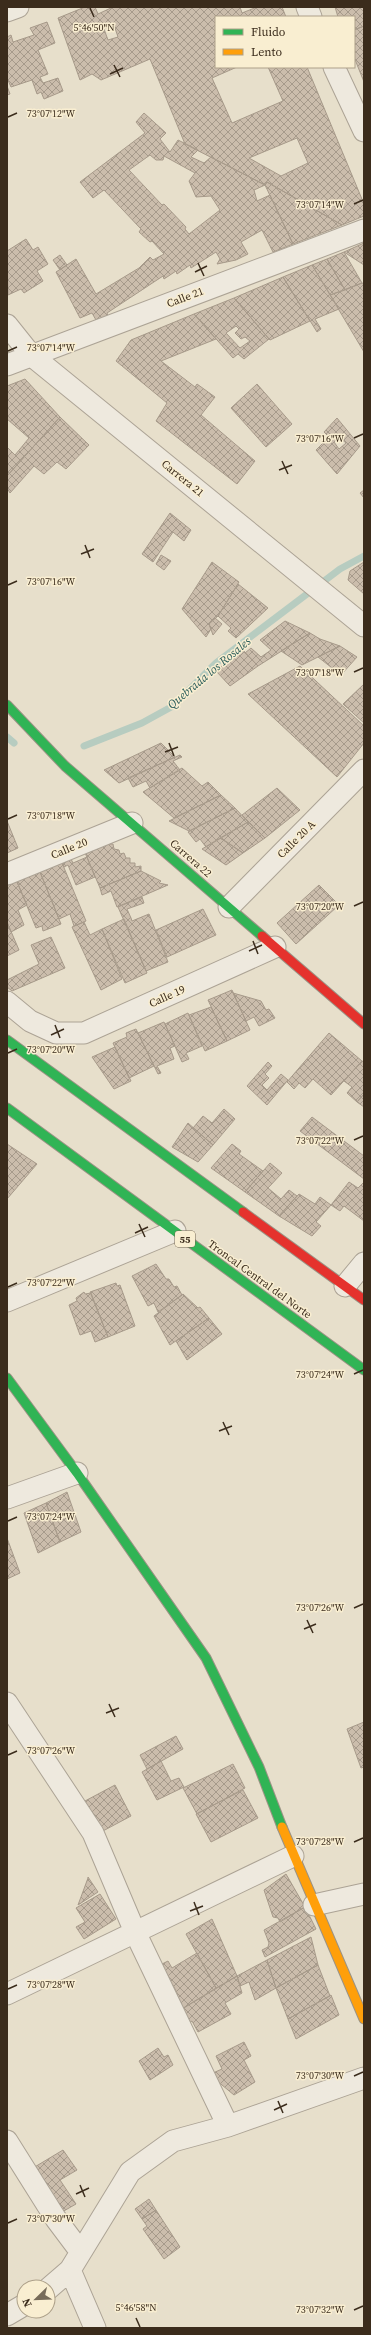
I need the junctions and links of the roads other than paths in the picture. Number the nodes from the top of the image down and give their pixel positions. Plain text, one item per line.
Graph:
1 (18, 7) edge
2 (306, 7) edge
3 (7, 11) edge
4 (310, 16) edge
5 (334, 68) edge
6 (364, 131) edge
7 (364, 230) edge
8 (7, 325) edge
9 (31, 355) junction
10 (7, 365) edge
11 (364, 626) edge
12 (7, 705) edge
13 (364, 770) edge
14 (132, 823) junction
15 (7, 874) edge
16 (229, 907) junction
17 (275, 947) junction
18 (7, 1002) edge
19 (364, 1024) edge
20 (7, 1040) edge
21 (10, 1116) edge
22 (175, 1231) junction
23 (358, 1273) edge
24 (364, 1300) edge
25 (7, 1301) edge
26 (364, 1370) edge
27 (7, 1378) edge
28 (77, 1473) junction
29 (7, 1498) edge
30 (7, 1703) edge
31 (292, 1856) junction
32 (364, 1894) edge
33 (314, 1905) junction
34 (135, 1932) junction
35 (7, 1994) edge
36 (364, 2019) edge
37 (364, 2078) edge
38 (228, 2126) junction
39 (7, 2141) edge
40 (80, 2251) junction
41 (70, 2270) junction
42 (56, 2282) edge
43 (16, 2310) edge
44 (7, 2315) edge
45 (95, 2328) edge

1 - 3 street
2 - 4 street
5 - 6 street
7 - 9 street, Calle 21
8 - 9 street, Carrera 21
9 - 10 street, Calle 21
9 - 11 street, Carrera 21
12 - 14 main road, Carrera 22
13 - 16 street, Calle 20 A
14 - 15 street, Calle 20
14 - 16 main road, Carrera 22
16 - 17 main road, Carrera 22
17 - 18 street, Calle 19
17 - 19 main road, Carrera 22
20 - 23 main road
21 - 22 main road, Troncal Central del Norte / 55
22 - 25 street
22 - 26 main road, Troncal Central del Norte / 55
23 - 24 main road
27 - 28 main road
28 - 29 street
28 - 31 main road
30 - 34 street
31 - 33 main road
31 - 34 street
32 - 33 street
33 - 36 main road
34 - 35 street
34 - 38 street
37 - 38 street
38 - 40 street
39 - 40 street
40 - 41 street
41 - 42 street
41 - 45 street
43 - 44 street

